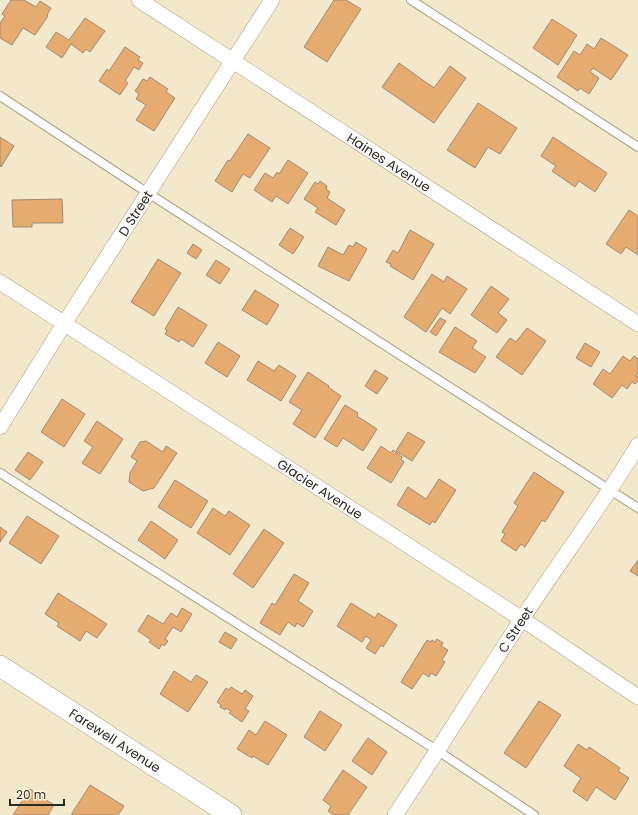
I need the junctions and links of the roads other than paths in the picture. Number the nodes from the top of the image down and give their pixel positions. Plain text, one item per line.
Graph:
1 (139, 0) edge
2 (272, 0) edge
3 (412, 0) edge
4 (233, 61) junction
5 (0, 96) edge
6 (638, 147) edge
7 (148, 193) junction
8 (0, 282) edge
9 (64, 324) junction
10 (638, 324) edge
11 (0, 427) edge
12 (638, 445) edge
13 (0, 473) edge
14 (610, 489) junction
15 (638, 508) edge
16 (522, 619) junction
17 (0, 666) edge
18 (638, 697) edge
19 (438, 751) junction
20 (231, 815) edge
21 (395, 815) edge
22 (534, 815) edge

1 - 4 street, Haines Avenue
2 - 4 street, D Street
3 - 6 lane
4 - 7 street, D Street
4 - 10 street, Haines Avenue
5 - 7 lane
7 - 9 street, D Street
7 - 14 lane
8 - 9 street, Glacier Avenue
9 - 11 street, D Street
9 - 16 street, Glacier Avenue
12 - 14 street, C Street
13 - 19 lane
14 - 15 lane
14 - 16 street, C Street
16 - 18 street, Glacier Avenue
16 - 19 street, C Street
17 - 20 street, Farewell Avenue
19 - 21 street, C Street
19 - 22 lane

